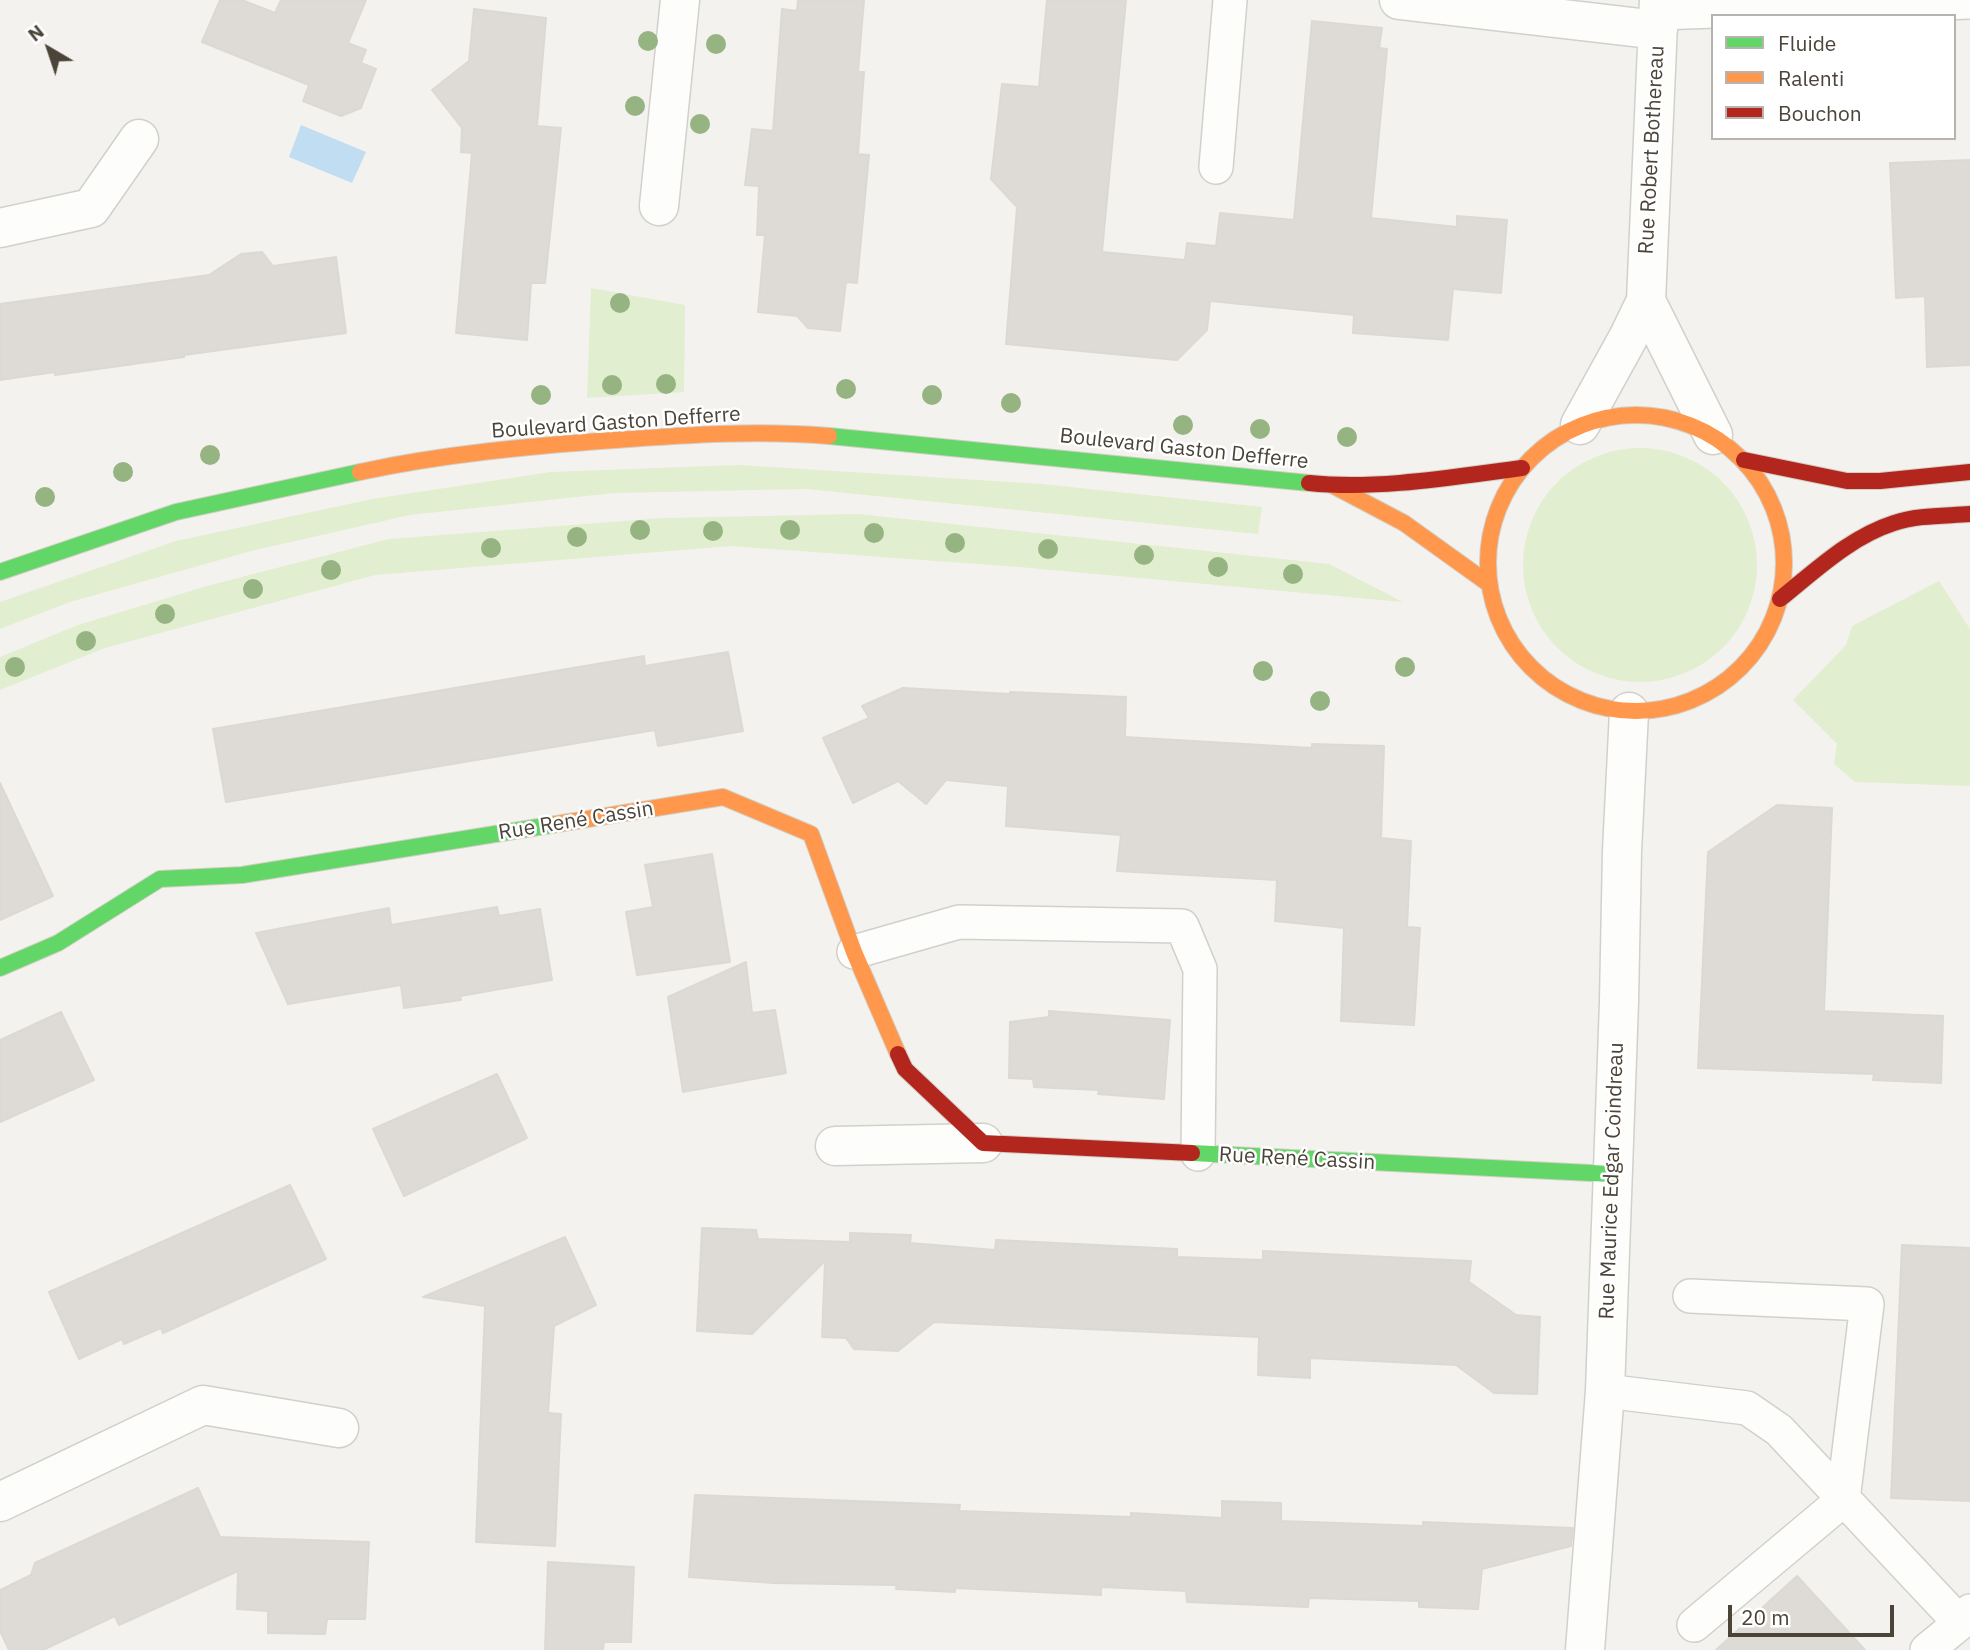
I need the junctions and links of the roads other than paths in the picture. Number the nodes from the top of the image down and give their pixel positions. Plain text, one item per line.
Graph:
1 (680, 0) edge
2 (1230, 0) edge
3 (1399, 0) edge
4 (1970, 2) edge
5 (1659, 14) edge
6 (139, 139) dead end
7 (1216, 167) dead end
8 (659, 206) dead end
9 (0, 228) edge
10 (1646, 301) junction
11 (1580, 425) junction
12 (1713, 435) junction
13 (1744, 460) junction
14 (1522, 468) junction
15 (1970, 472) edge
16 (1332, 485) junction
17 (1970, 514) edge
18 (0, 572) edge
19 (1489, 584) junction
20 (1780, 599) junction
21 (1629, 712) junction
22 (854, 952) junction
23 (0, 968) edge
24 (983, 1143) junction
25 (835, 1146) dead end
26 (1198, 1154) junction
27 (1611, 1174) junction
28 (1690, 1296) dead end
29 (1605, 1391) junction
30 (339, 1429) dead end
31 (1843, 1500) junction
32 (0, 1502) edge
33 (1965, 1617) edge
34 (1694, 1625) dead end
35 (1585, 1650) edge
36 (1927, 1650) edge

1 - 8 street
2 - 7 lane
3 - 5 street
4 - 5 lane
5 - 10 street, Rue Robert Bothereau
6 - 9 street
10 - 11 street, Rue Robert Bothereau
10 - 12 street, Rue Robert Bothereau
11 - 12 main road
11 - 14 main road
12 - 13 main road
13 - 15 main road
13 - 20 main road
14 - 16 main road, Boulevard Gaston Defferre
14 - 19 main road
16 - 18 main road, Boulevard Gaston Defferre
16 - 19 main road, Boulevard Gaston Defferre
17 - 20 main road
19 - 21 main road
20 - 21 main road
21 - 27 street, Rue Maurice Edgar Coindreau
22 - 23 main road, Rue René Cassin
22 - 24 main road, Rue René Cassin
22 - 26 lane
24 - 25 street, Rue René Cassin
24 - 26 main road, Rue René Cassin
26 - 27 main road, Rue René Cassin
27 - 29 street, Rue Maurice Edgar Coindreau
28 - 31 lane
29 - 31 lane
29 - 35 street, Rue Maurice Edgar Coindreau
30 - 32 street
31 - 33 lane
31 - 34 lane
33 - 36 lane

